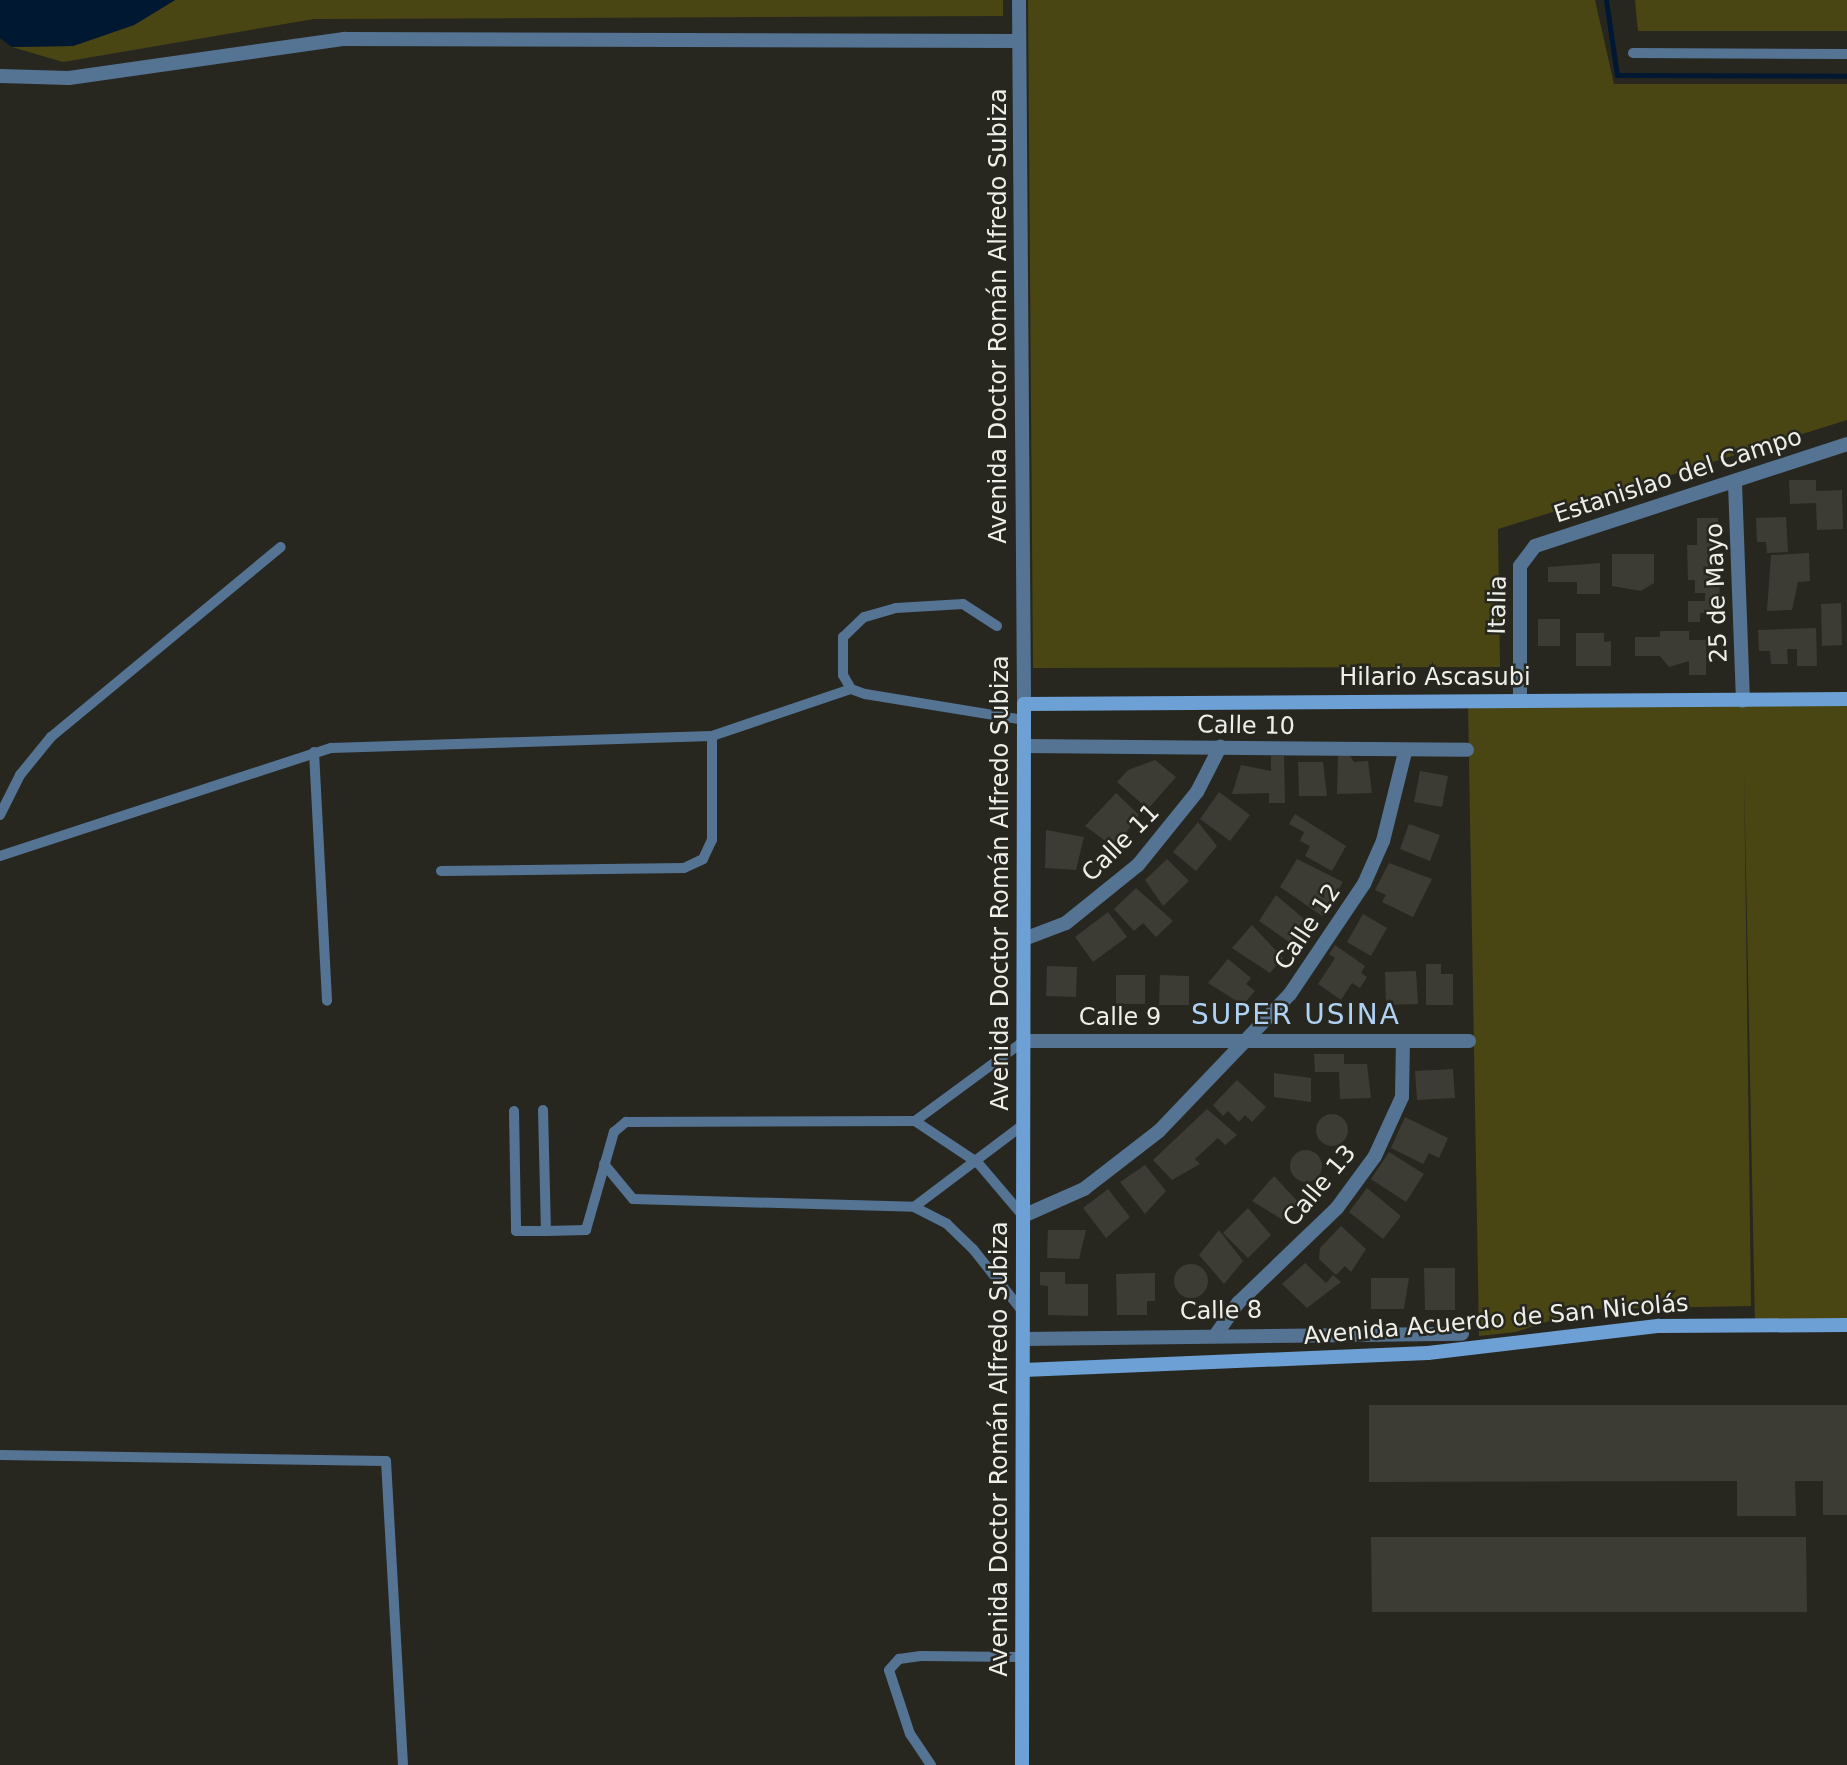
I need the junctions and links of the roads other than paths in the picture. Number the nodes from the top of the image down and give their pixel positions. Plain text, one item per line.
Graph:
1 (1019, 0) edge
2 (1019, 41) junction
3 (1633, 53) dead end
4 (1847, 54) edge
5 (0, 76) edge
6 (1847, 444) edge
7 (1735, 483) junction
8 (281, 547) dead end
9 (1526, 554) joint
10 (997, 626) dead end
11 (851, 689) junction
12 (1847, 699) edge
13 (1520, 700) junction
14 (1743, 701) junction
15 (1024, 704) junction
16 (1024, 720) junction
17 (712, 736) junction
18 (1025, 746) junction
19 (1220, 747) junction
20 (1466, 750) dead end
21 (314, 752) junction
22 (1405, 752) junction
23 (0, 815) edge
24 (0, 856) edge
25 (441, 871) dead end
26 (1024, 939) junction
27 (327, 1001) dead end
28 (1024, 1041) junction
29 (1250, 1041) junction
30 (1403, 1041) junction
31 (1468, 1041) dead end
32 (542, 1110) dead end
33 (514, 1111) dead end
34 (915, 1121) junction
35 (1024, 1124) junction
36 (978, 1163) junction
37 (604, 1164) junction
38 (914, 1207) junction
39 (1023, 1216) junction
40 (546, 1231) junction
41 (1023, 1312) junction
42 (1847, 1325) edge
43 (1217, 1333) junction
44 (1462, 1334) dead end
45 (1023, 1339) junction
46 (1024, 1370) junction
47 (0, 1455) edge
48 (1022, 1657) junction
49 (403, 1765) edge
50 (931, 1765) edge
51 (1022, 1765) edge

1 - 2 street, Avenida Doctor Román Alfredo Subiza
2 - 5 street
2 - 15 street, Avenida Doctor Román Alfredo Subiza
3 - 4 lane
6 - 7 street, Estanislao del Campo
7 - 9 street, Estanislao del Campo
7 - 14 street, 25 de Mayo
8 - 23 lane
9 - 13 street, Italia
10 - 11 lane
11 - 16 lane
11 - 17 lane
12 - 14 street, Hilario Ascasubi
13 - 14 street, Hilario Ascasubi
13 - 15 street, Hilario Ascasubi
15 - 16 street, Avenida Doctor Román Alfredo Subiza
16 - 18 street, Avenida Doctor Román Alfredo Subiza
17 - 21 lane
17 - 25 lane
18 - 19 street, Calle 10
18 - 26 street, Avenida Doctor Román Alfredo Subiza
19 - 22 street, Calle 10
19 - 26 street, Calle 11
20 - 22 street, Calle 10
21 - 24 lane
21 - 27 lane
22 - 29 street, Calle 12
26 - 28 street, Avenida Doctor Román Alfredo Subiza
28 - 29 street, Calle 9
28 - 34 lane
28 - 35 street, Avenida Doctor Román Alfredo Subiza
29 - 30 street, Calle 9
29 - 39 street, Calle 12
30 - 31 street, Calle 9
30 - 43 street, Calle 13
32 - 40 lane
33 - 40 lane
34 - 36 lane
34 - 37 lane
35 - 36 lane
35 - 39 street, Avenida Doctor Román Alfredo Subiza
36 - 38 lane
36 - 39 lane
37 - 38 lane
37 - 40 lane
38 - 41 lane
39 - 41 street, Avenida Doctor Román Alfredo Subiza
41 - 45 street, Avenida Doctor Román Alfredo Subiza
42 - 46 street, Avenida Acuerdo de San Nicolás
43 - 44 street, Calle 8
43 - 45 street, Calle 8
45 - 46 street, Avenida Doctor Román Alfredo Subiza
46 - 48 street, Avenida Doctor Román Alfredo Subiza
47 - 49 lane
48 - 50 lane
48 - 51 street, Avenida Doctor Román Alfredo Subiza

